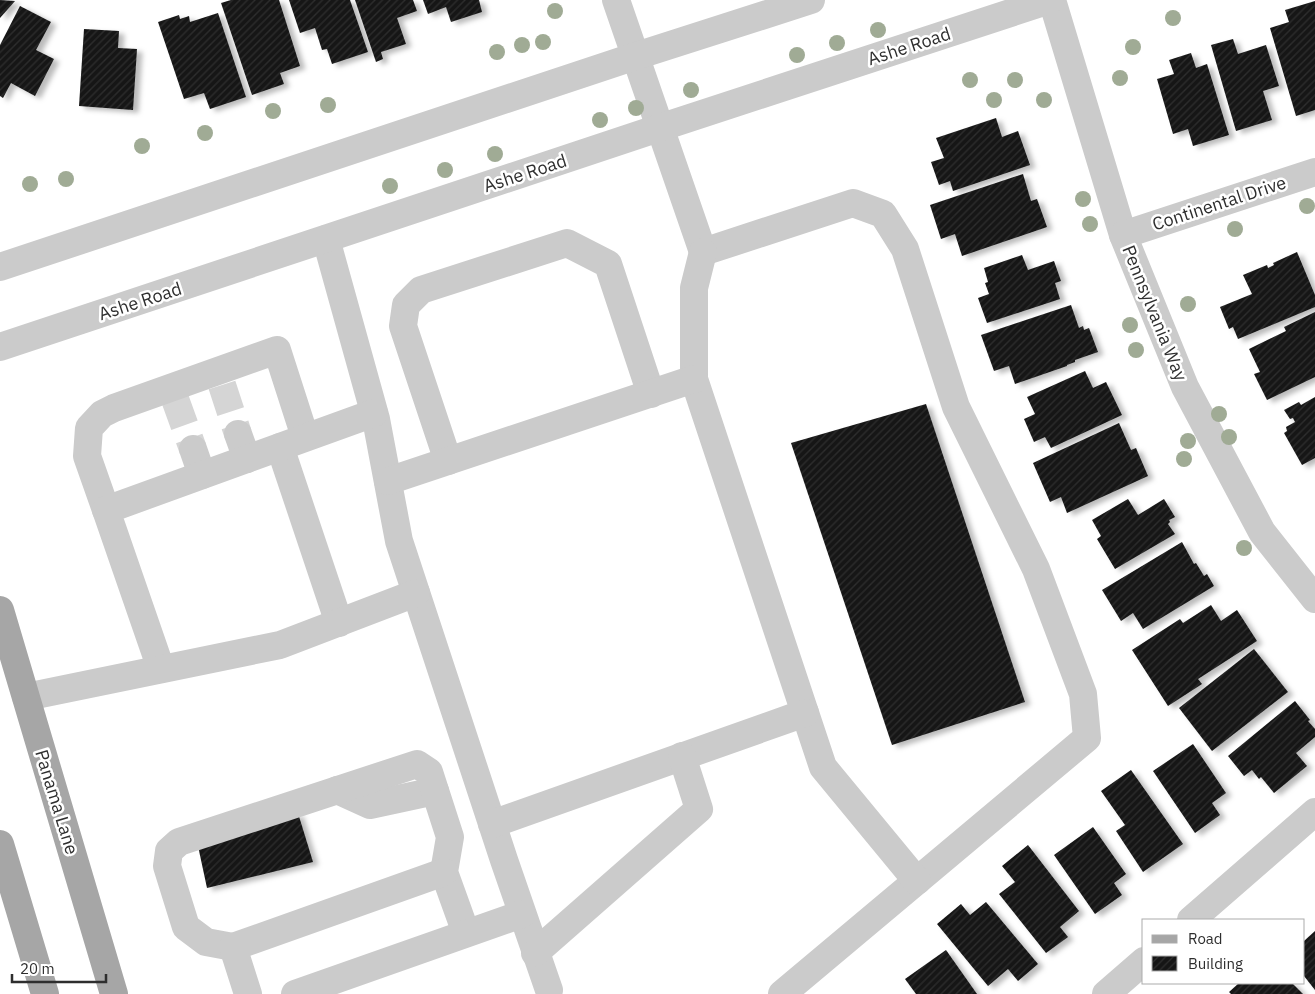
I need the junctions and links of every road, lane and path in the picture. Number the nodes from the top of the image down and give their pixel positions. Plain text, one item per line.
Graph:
1 (616, 0) edge
2 (812, 0) edge
3 (1051, 0) edge
4 (636, 56) junction
5 (660, 128) junction
6 (1315, 172) edge
7 (1122, 235) junction
8 (326, 239) junction
9 (703, 252) junction
10 (0, 267) edge
11 (0, 347) edge
12 (694, 379) junction
13 (651, 394) junction
14 (374, 413) junction
15 (293, 442) junction
16 (193, 449) tunnel mouth
17 (448, 461) junction
18 (202, 475) junction
19 (388, 482) junction
20 (106, 510) junction
21 (416, 593) junction
22 (1315, 599) edge
23 (0, 610) edge
24 (339, 622) junction
25 (161, 669) junction
26 (26, 697) junction
27 (805, 713) junction
28 (682, 756) junction
29 (1315, 812) edge
30 (492, 824) junction
31 (0, 844) edge
32 (444, 872) junction
33 (917, 881) junction
34 (522, 914) junction
35 (1192, 919) edge
36 (466, 933) junction
37 (232, 947) junction
38 (536, 954) junction
39 (1142, 963) edge
40 (545, 993) edge
41 (45, 994) edge
42 (114, 994) edge
43 (248, 994) edge
44 (294, 994) edge
45 (782, 994) edge
46 (1106, 994) edge

1 - 4 street
2 - 4 street
3 - 5 street, Ashe Road
3 - 7 street, Pennsylvania Way
4 - 5 street
4 - 10 street
5 - 8 street, Ashe Road
5 - 9 street
6 - 7 street, Continental Drive
7 - 22 street, Pennsylvania Way
8 - 11 street, Ashe Road
8 - 14 street
9 - 12 street
9 - 33 street
12 - 13 street
12 - 27 street
13 - 17 street
13 - 17 street
14 - 15 street
14 - 19 street
15 - 18 street
15 - 20 street
15 - 24 street
16 - 18 street
17 - 19 street
18 - 20 street
19 - 21 street
20 - 25 street
21 - 24 street
21 - 30 street
23 - 26 main road, Panama Lane
24 - 25 street
25 - 26 street
26 - 42 main road, Panama Lane
27 - 28 street
27 - 33 street
28 - 30 street
28 - 38 street
29 - 35 street
30 - 34 street
31 - 41 main road
32 - 36 street
32 - 37 street
32 - 37 street
33 - 45 street
34 - 36 street
34 - 38 street
36 - 44 street
37 - 43 street
38 - 40 street
39 - 46 street

